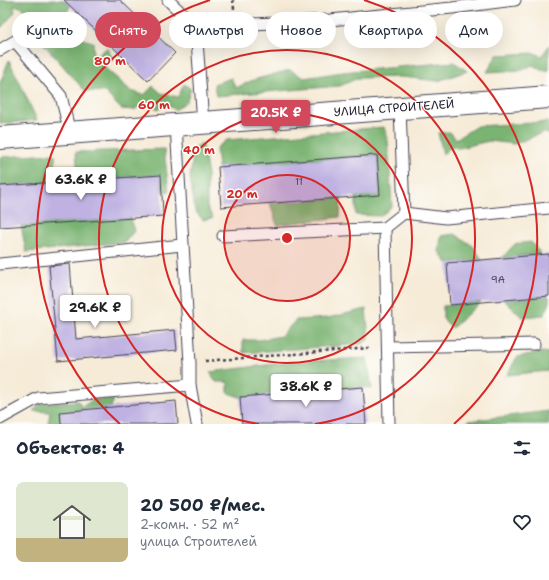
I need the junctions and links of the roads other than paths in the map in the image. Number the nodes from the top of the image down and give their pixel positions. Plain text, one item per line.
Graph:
1 (168, 0) edge
2 (515, 0) edge
3 (180, 12) edge
4 (258, 24) edge
5 (198, 48) edge
6 (0, 50) edge
7 (549, 97) edge
8 (400, 108) junction
9 (203, 123) junction
10 (176, 125) junction
11 (70, 133) junction
12 (0, 138) edge
13 (549, 208) edge
14 (404, 213) junction
15 (385, 228) junction
16 (223, 236) dead end
17 (182, 245) junction
18 (0, 264) edge
19 (534, 344) dead end
20 (388, 347) junction
21 (190, 385) junction
22 (0, 419) edge
23 (197, 424) edge
24 (389, 424) edge

1 - 3 lane
2 - 4 lane
5 - 9 lane
6 - 11 lane
7 - 8 street, УЛИЦА СТРОИТЕЛЕЙ
8 - 9 street, УЛИЦА СТРОИТЕЛЕЙ
8 - 14 lane
9 - 10 street, УЛИЦА СТРОИТЕЛЕЙ
10 - 11 street, УЛИЦА СТРОИТЕЛЕЙ
10 - 17 lane
11 - 12 street, УЛИЦА СТРОИТЕЛЕЙ
13 - 14 lane
14 - 15 lane
15 - 16 lane
15 - 20 lane
17 - 18 lane
17 - 21 lane
19 - 20 lane
20 - 24 lane
21 - 22 lane
21 - 23 lane

